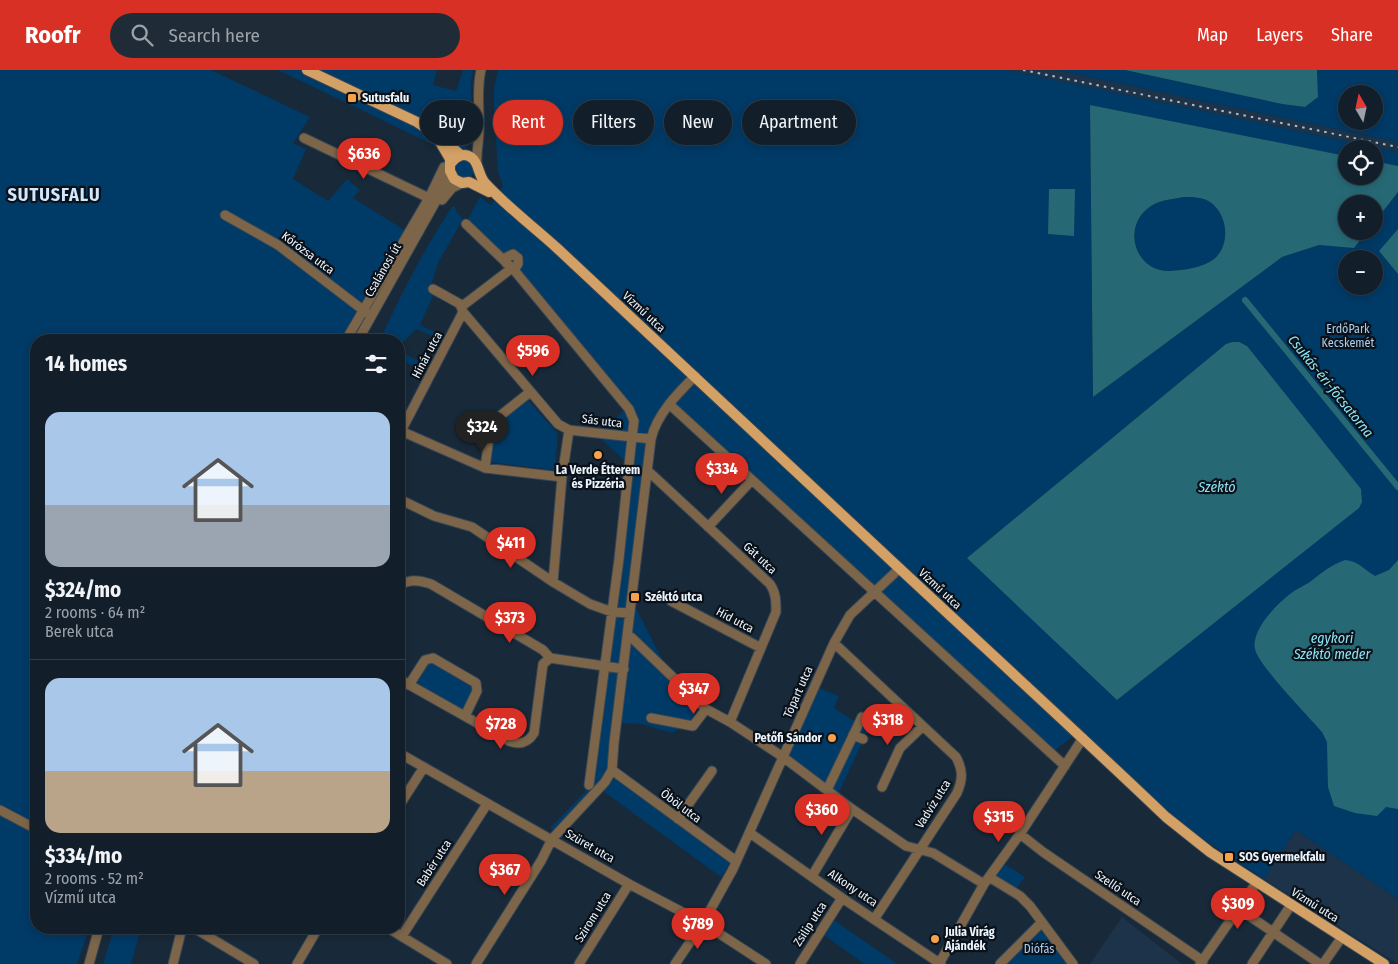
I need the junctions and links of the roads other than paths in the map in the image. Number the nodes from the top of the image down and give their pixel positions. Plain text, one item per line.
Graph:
1 (307, 70) edge
2 (481, 70) edge
3 (478, 100) edge
4 (420, 125) edge
5 (304, 138) dead end
6 (442, 145) edge
7 (450, 145) edge
8 (473, 145) edge
9 (477, 145) edge
10 (464, 155) junction
11 (448, 167) junction
12 (478, 169) junction
13 (465, 183) junction
14 (432, 200) junction
15 (503, 201) junction
16 (430, 213) junction
17 (225, 215) dead end
18 (466, 224) dead end
19 (511, 267) junction
20 (433, 289) dead end
21 (462, 310) junction
22 (364, 311) junction
23 (371, 317) junction
24 (350, 334) edge
25 (361, 334) edge
26 (695, 376) junction
27 (530, 392) junction
28 (669, 404) junction
29 (405, 423) edge
30 (569, 430) junction
31 (405, 435) edge
32 (632, 437) junction
33 (651, 440) junction
34 (485, 468) junction
35 (647, 470) junction
36 (562, 477) junction
37 (752, 480) junction
38 (405, 502) edge
39 (708, 527) junction
40 (900, 568) junction
41 (405, 582) edge
42 (553, 582) junction
43 (873, 593) junction
44 (671, 600) dead end
45 (612, 612) junction
46 (630, 613) junction
47 (627, 636) junction
48 (834, 643) junction
49 (762, 648) junction
50 (550, 658) junction
51 (604, 666) junction
52 (624, 669) junction
53 (405, 683) edge
54 (409, 685) junction
55 (706, 709) junction
56 (465, 716) junction
57 (862, 717) dead end
58 (651, 718) dead end
59 (730, 722) junction
60 (923, 726) junction
61 (853, 735) junction
62 (1083, 738) junction
63 (863, 739) dead end
64 (596, 741) junction
65 (614, 743) junction
66 (405, 756) edge
67 (783, 757) junction
68 (1065, 766) junction
69 (424, 767) junction
70 (612, 770) junction
71 (712, 771) dead end
72 (589, 785) dead end
73 (882, 787) dead end
74 (827, 790) junction
75 (405, 797) edge
76 (487, 804) junction
77 (852, 809) junction
78 (0, 810) edge
79 (678, 819) junction
80 (30, 826) edge
81 (750, 833) junction
82 (1020, 834) junction
83 (552, 839) junction
84 (919, 849) junction
85 (736, 861) junction
86 (812, 876) junction
87 (987, 880) junction
88 (1257, 882) junction
89 (628, 884) junction
90 (842, 898) junction
91 (1291, 905) junction
92 (1239, 909) junction
93 (875, 918) junction
94 (1042, 922) junction
95 (702, 923) junction
96 (405, 931) edge
97 (96, 934) edge
98 (180, 934) edge
99 (204, 934) edge
100 (314, 934) edge
101 (398, 934) edge
102 (1274, 934) junction
103 (402, 936) joint
104 (1342, 937) junction
105 (1202, 962) edge
106 (1257, 962) edge
107 (89, 964) edge
108 (173, 964) edge
109 (254, 964) edge
110 (297, 964) edge
111 (448, 964) edge
112 (476, 964) edge
113 (579, 964) edge
114 (675, 964) edge
115 (766, 964) edge
116 (800, 964) edge
117 (940, 964) edge
118 (1000, 964) edge
119 (1073, 964) edge
120 (1321, 964) edge
121 (1384, 964) edge

1 - 4 main road
2 - 3 street
5 - 14 street
6 - 11 main road
7 - 10 main road
8 - 10 street
9 - 12 street
10 - 11 main road
10 - 12 main road
11 - 13 main road
11 - 14 street, Csalánosi út
12 - 13 main road
12 - 15 main road
13 - 15 main road
13 - 16 street, Csalánosi út
14 - 16 street, Csalánosi út
14 - 22 street
15 - 26 main road, Vízmű utca
16 - 23 street, Csalánosi út
17 - 22 street, Kőrózsa utca
18 - 19 street
19 - 21 street
19 - 32 street
20 - 21 street, Sás utca
21 - 27 street, Sás utca
21 - 29 street, Hínár utca
22 - 23 street, Kőrózsa utca
22 - 24 street
23 - 25 street, Csalánosi út
26 - 28 street
26 - 40 main road, Vízmű utca
27 - 30 street, Sás utca
27 - 34 street
28 - 33 street
28 - 37 street
30 - 32 street, Sás utca
30 - 36 street
31 - 34 street
32 - 33 street, Sás utca
32 - 45 street
33 - 35 street
34 - 36 street
35 - 39 street, Gát utca
35 - 46 street
36 - 42 street
37 - 39 street
37 - 43 street
38 - 42 street
39 - 49 street, Gát utca
40 - 43 street, Tópart utca
40 - 62 main road, Vízmű utca
41 - 50 street
42 - 45 street
43 - 48 street, Tópart utca
43 - 68 street
44 - 49 street, Híd utca
45 - 46 street
45 - 51 street
46 - 47 street
47 - 52 street
47 - 55 street
48 - 60 street, Vadvíz utca
48 - 67 street, Tópart utca
49 - 59 street, Gát utca
50 - 51 street
50 - 56 street
51 - 52 street
51 - 64 street
52 - 65 street
53 - 54 street
54 - 56 street
54 - 56 street
55 - 58 street
55 - 59 street
57 - 61 street
59 - 67 street
60 - 73 street
60 - 84 street, Vadvíz utca
61 - 63 street
61 - 74 street
62 - 68 street
62 - 88 main road, Vízmű utca
64 - 65 street
64 - 72 street
65 - 70 street
66 - 69 street, Szüret utca
67 - 74 street
67 - 81 street, Tópart utca
68 - 82 street
69 - 75 street
69 - 76 street, Szüret utca
70 - 79 street, Öböl utca
70 - 83 street
71 - 79 street
74 - 77 street
76 - 83 street, Szüret utca
76 - 96 street, Babér utca
77 - 84 street
77 - 86 street
78 - 80 street
79 - 85 street, Öböl utca
81 - 85 street, Tópart utca
81 - 86 street, Alkony utca
82 - 87 street
82 - 105 street, Szellő utca
83 - 89 street, Szüret utca
83 - 112 street
84 - 87 street
84 - 93 street, Vadvíz utca
85 - 95 street, Tópart utca
86 - 90 street, Alkony utca
87 - 94 street
87 - 117 street
88 - 91 main road, Vízmű utca
88 - 92 street
89 - 95 street, Szüret utca
89 - 113 street, Szirom utca
90 - 93 street, Alkony utca
90 - 116 street, Zsilip utca
91 - 102 street
91 - 104 main road, Vízmű utca
92 - 102 street
92 - 105 street
93 - 117 street, Alkony utca
94 - 118 street
94 - 119 street
95 - 114 street, Tópart utca
95 - 115 street, Szüret utca
97 - 107 street
98 - 108 street
99 - 109 street
100 - 110 street
101 - 103 street
102 - 106 street
102 - 120 street
103 - 111 street
104 - 120 street
104 - 121 main road, Vízmű utca

